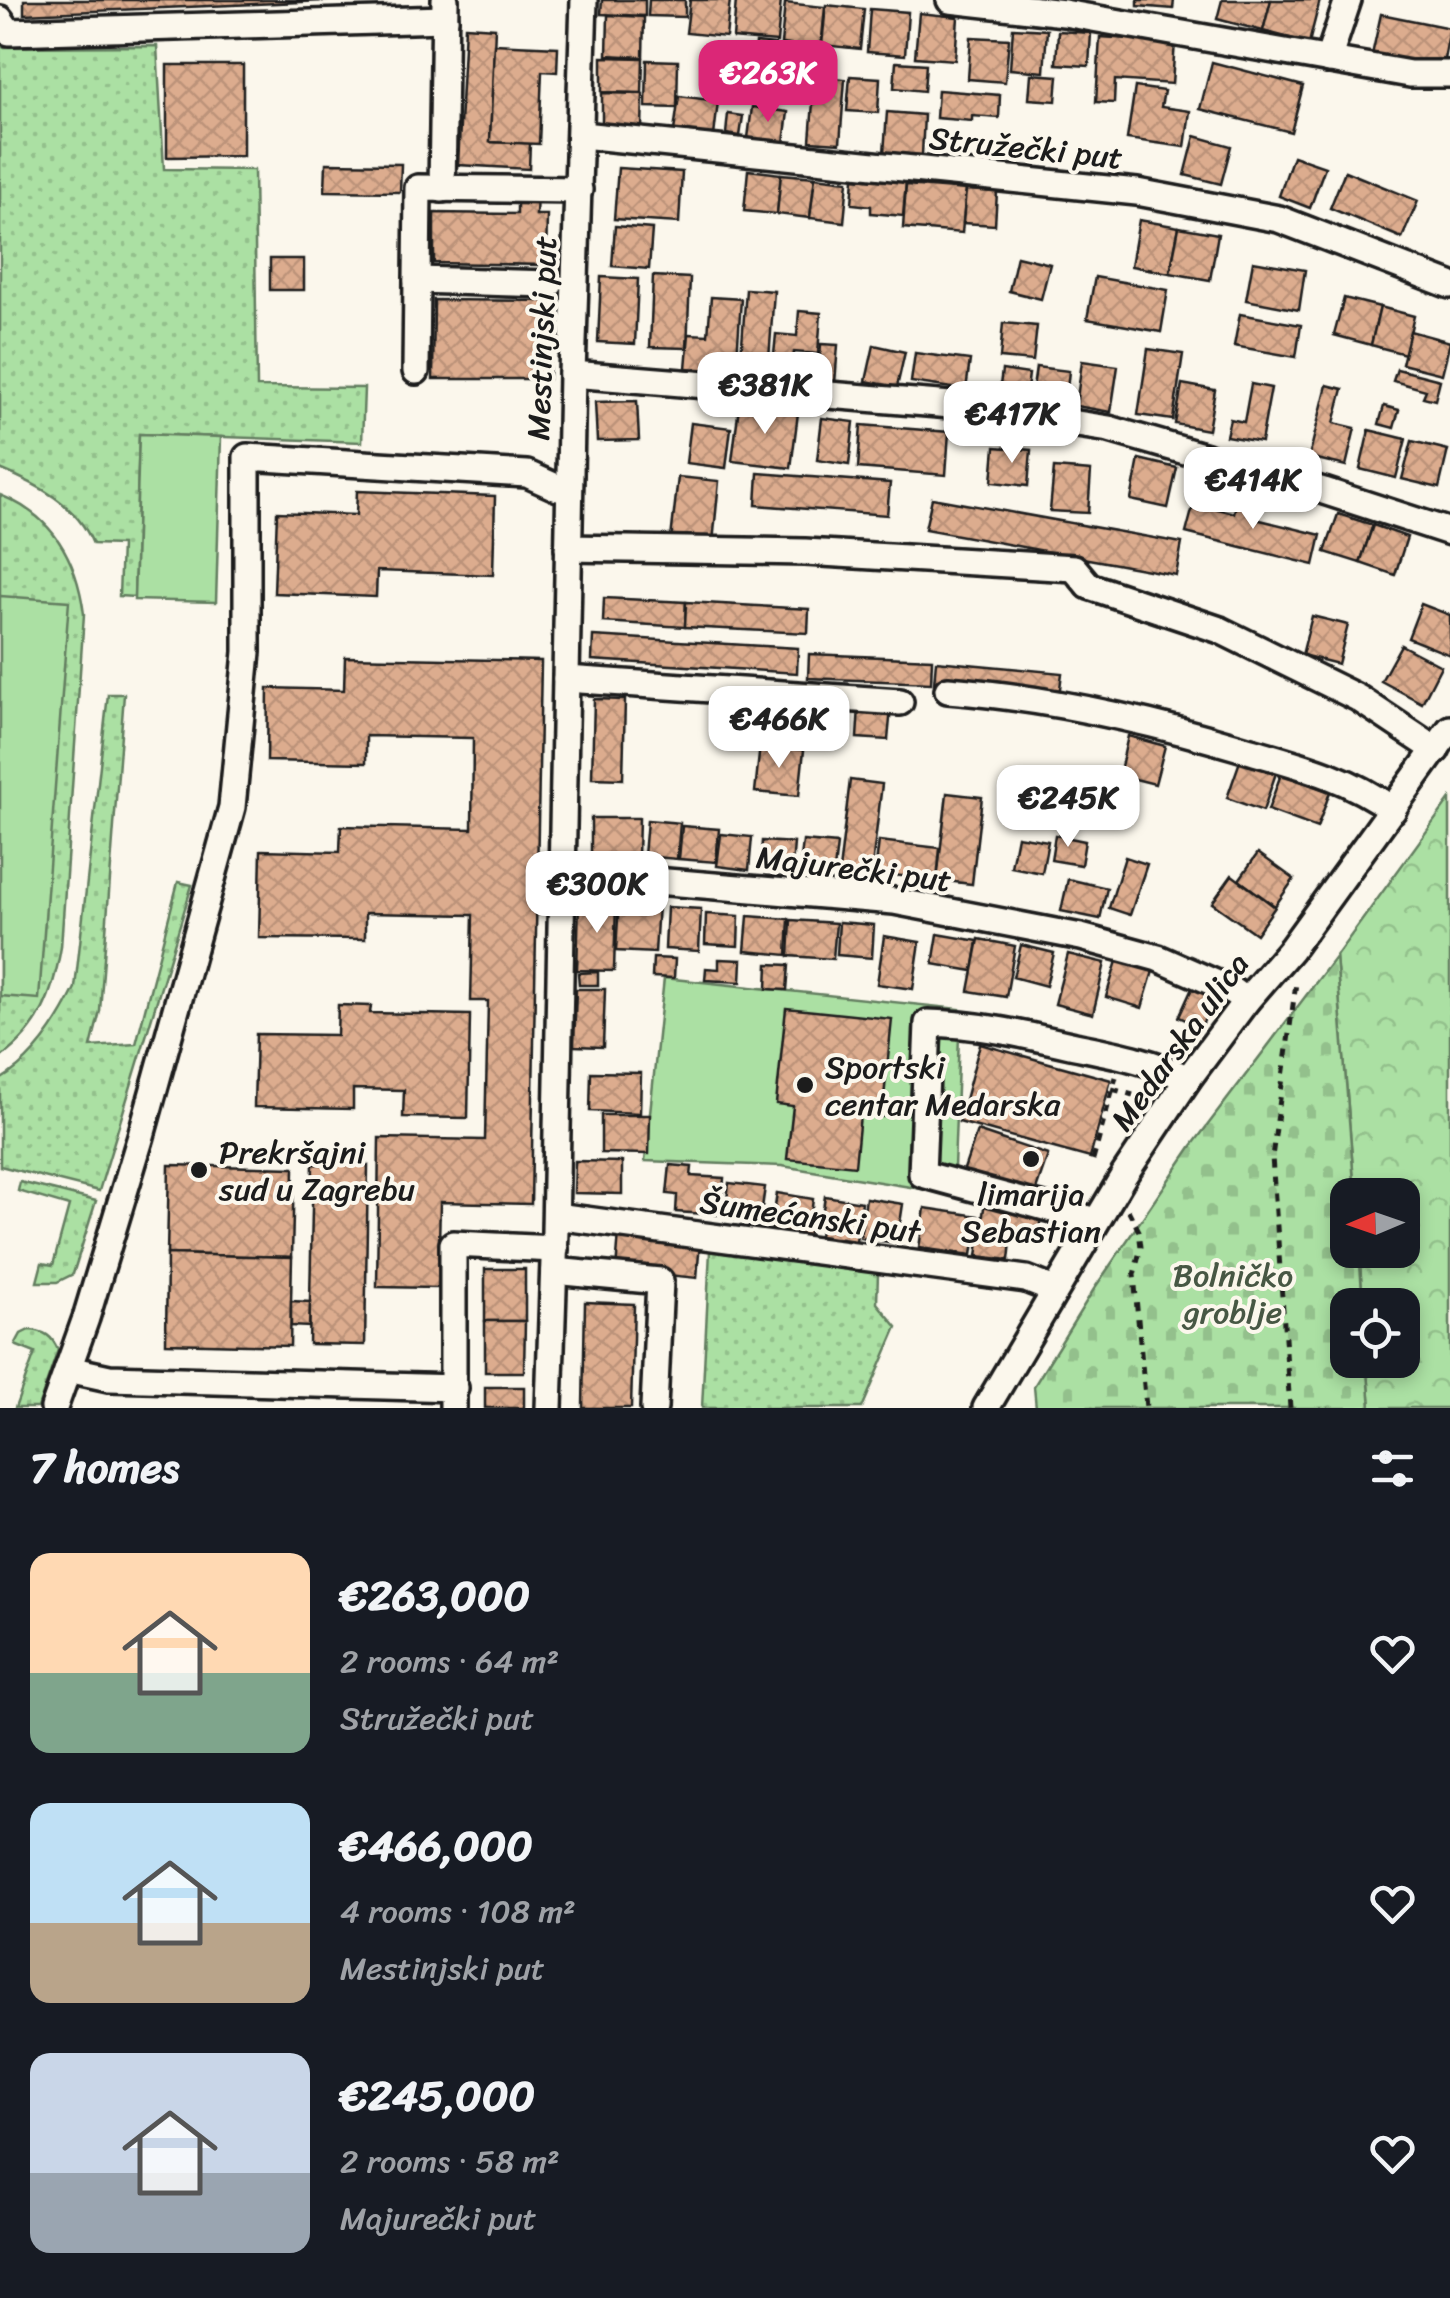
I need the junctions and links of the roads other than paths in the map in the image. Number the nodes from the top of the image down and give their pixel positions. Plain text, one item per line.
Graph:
1 (584, 0) edge
2 (950, 0) edge
3 (1348, 0) edge
4 (445, 10) edge
5 (0, 19) edge
6 (1328, 60) junction
7 (1450, 74) edge
8 (582, 136) junction
9 (442, 188) junction
10 (579, 190) junction
11 (417, 280) junction
12 (550, 284) dead end
13 (1450, 284) edge
14 (416, 372) dead end
15 (572, 374) junction
16 (558, 488) dead end
17 (1450, 532) edge
18 (568, 548) junction
19 (566, 679) junction
20 (948, 690) dead end
21 (900, 702) dead end
22 (1443, 740) edge
23 (1393, 810) junction
24 (560, 874) junction
25 (1246, 1000) junction
26 (1188, 1079) junction
27 (556, 1216) junction
28 (1096, 1221) junction
29 (554, 1260) junction
30 (1054, 1290) junction
31 (68, 1369) junction
32 (454, 1398) edge
33 (54, 1408) edge
34 (549, 1408) edge
35 (654, 1408) edge
36 (986, 1408) edge

1 - 8 street, Mestinjski put
2 - 6 street
3 - 6 street
4 - 5 street
4 - 9 street
6 - 7 street
8 - 10 street, Mestinjski put
8 - 13 street, Stružečki put
9 - 10 street
9 - 11 street
10 - 15 street, Mestinjski put
11 - 12 street
11 - 14 street
15 - 17 street
15 - 18 street, Mestinjski put
16 - 31 street
18 - 19 street, Mestinjski put
18 - 22 street
19 - 21 street
19 - 24 street, Mestinjski put
20 - 23 street
22 - 23 street, Medarska ulica
23 - 25 street, Medarska ulica
24 - 25 street, Majurečki put
24 - 27 street, Mestinjski put
25 - 26 street, Medarska ulica
26 - 28 street, Medarska ulica
26 - 28 street
27 - 29 street, Mestinjski put
27 - 30 street, Šumećanski put
28 - 30 street, Medarska ulica
29 - 32 street
29 - 34 street, Mestinjski put
29 - 35 street
30 - 36 street, Medarska ulica
31 - 32 street
31 - 33 street

